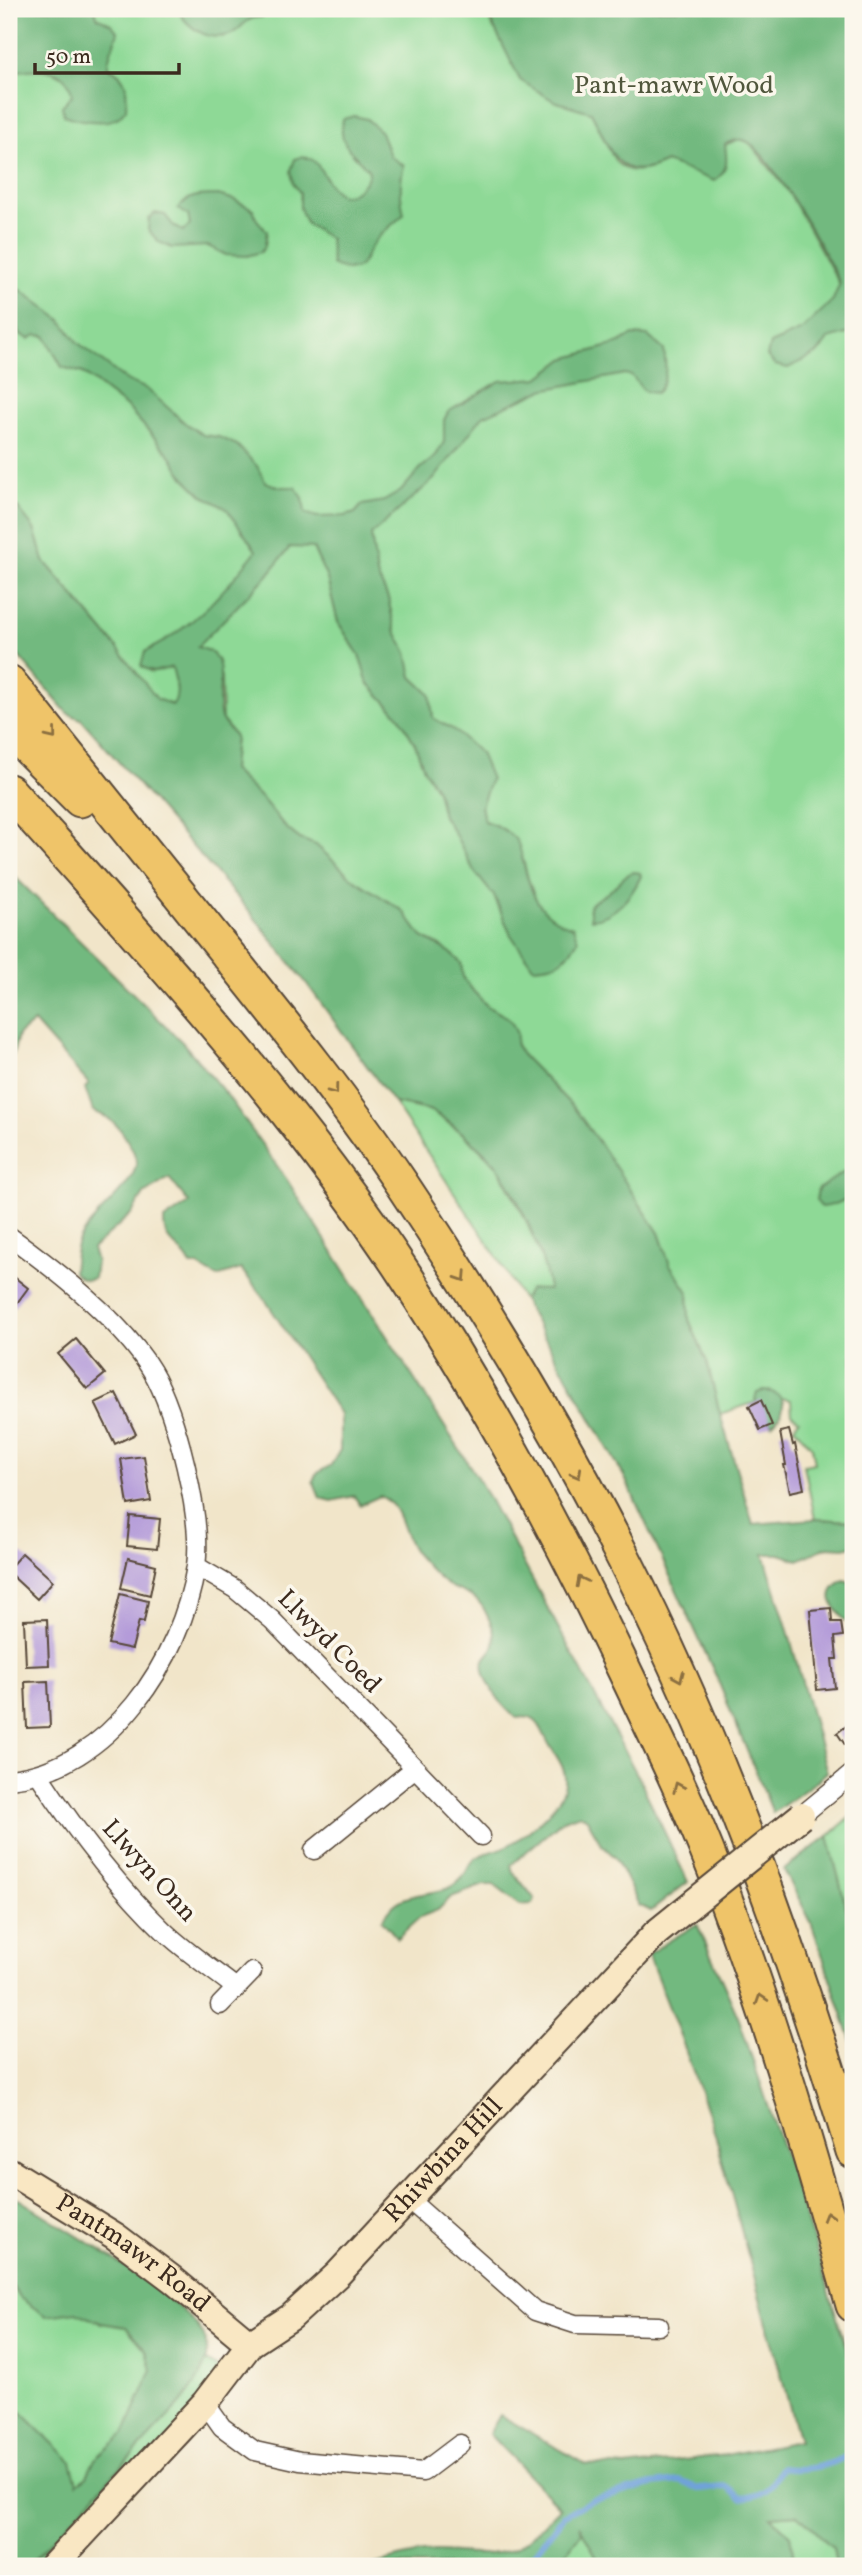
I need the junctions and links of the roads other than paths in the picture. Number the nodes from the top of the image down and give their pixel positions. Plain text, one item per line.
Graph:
1 (9, 682) edge
2 (9, 729) edge
3 (9, 792) edge
4 (9, 820) edge
5 (133, 930) junction
6 (293, 1035) junction
7 (9, 1237) edge
8 (196, 1566) junction
9 (415, 1768) junction
10 (853, 1773) edge
11 (39, 1775) junction
12 (9, 1779) edge
13 (801, 1816) joint
14 (481, 1836) dead end
15 (314, 1850) dead end
16 (252, 1972) dead end
17 (236, 1988) junction
18 (220, 2005) dead end
19 (853, 2151) edge
20 (9, 2171) edge
21 (407, 2198) junction
22 (853, 2305) edge
23 (659, 2326) dead end
24 (250, 2344) junction
25 (205, 2403) junction
26 (460, 2444) dead end
27 (53, 2566) edge

1 -> 6 highway
2 - 6 highway
3 - 5 highway
4 - 5 highway
22 -> 5 highway
6 -> 19 highway
7 - 8 street
8 - 9 street, Llwyd Coed
8 - 11 street
9 - 14 street, Llwyd Coed
9 - 15 street
10 - 13 street, Rhiwbina Hill
11 - 12 street
11 - 17 street, Llwyn Onn
13 - 21 street, Rhiwbina Hill, bridge
16 - 17 street
17 - 18 street
20 - 24 street, Pantmawr Road
21 - 23 street
21 - 24 street, Rhiwbina Hill
24 - 25 street, Rhiwbina Hill
25 - 26 street
25 - 27 street, Rhiwbina Hill

